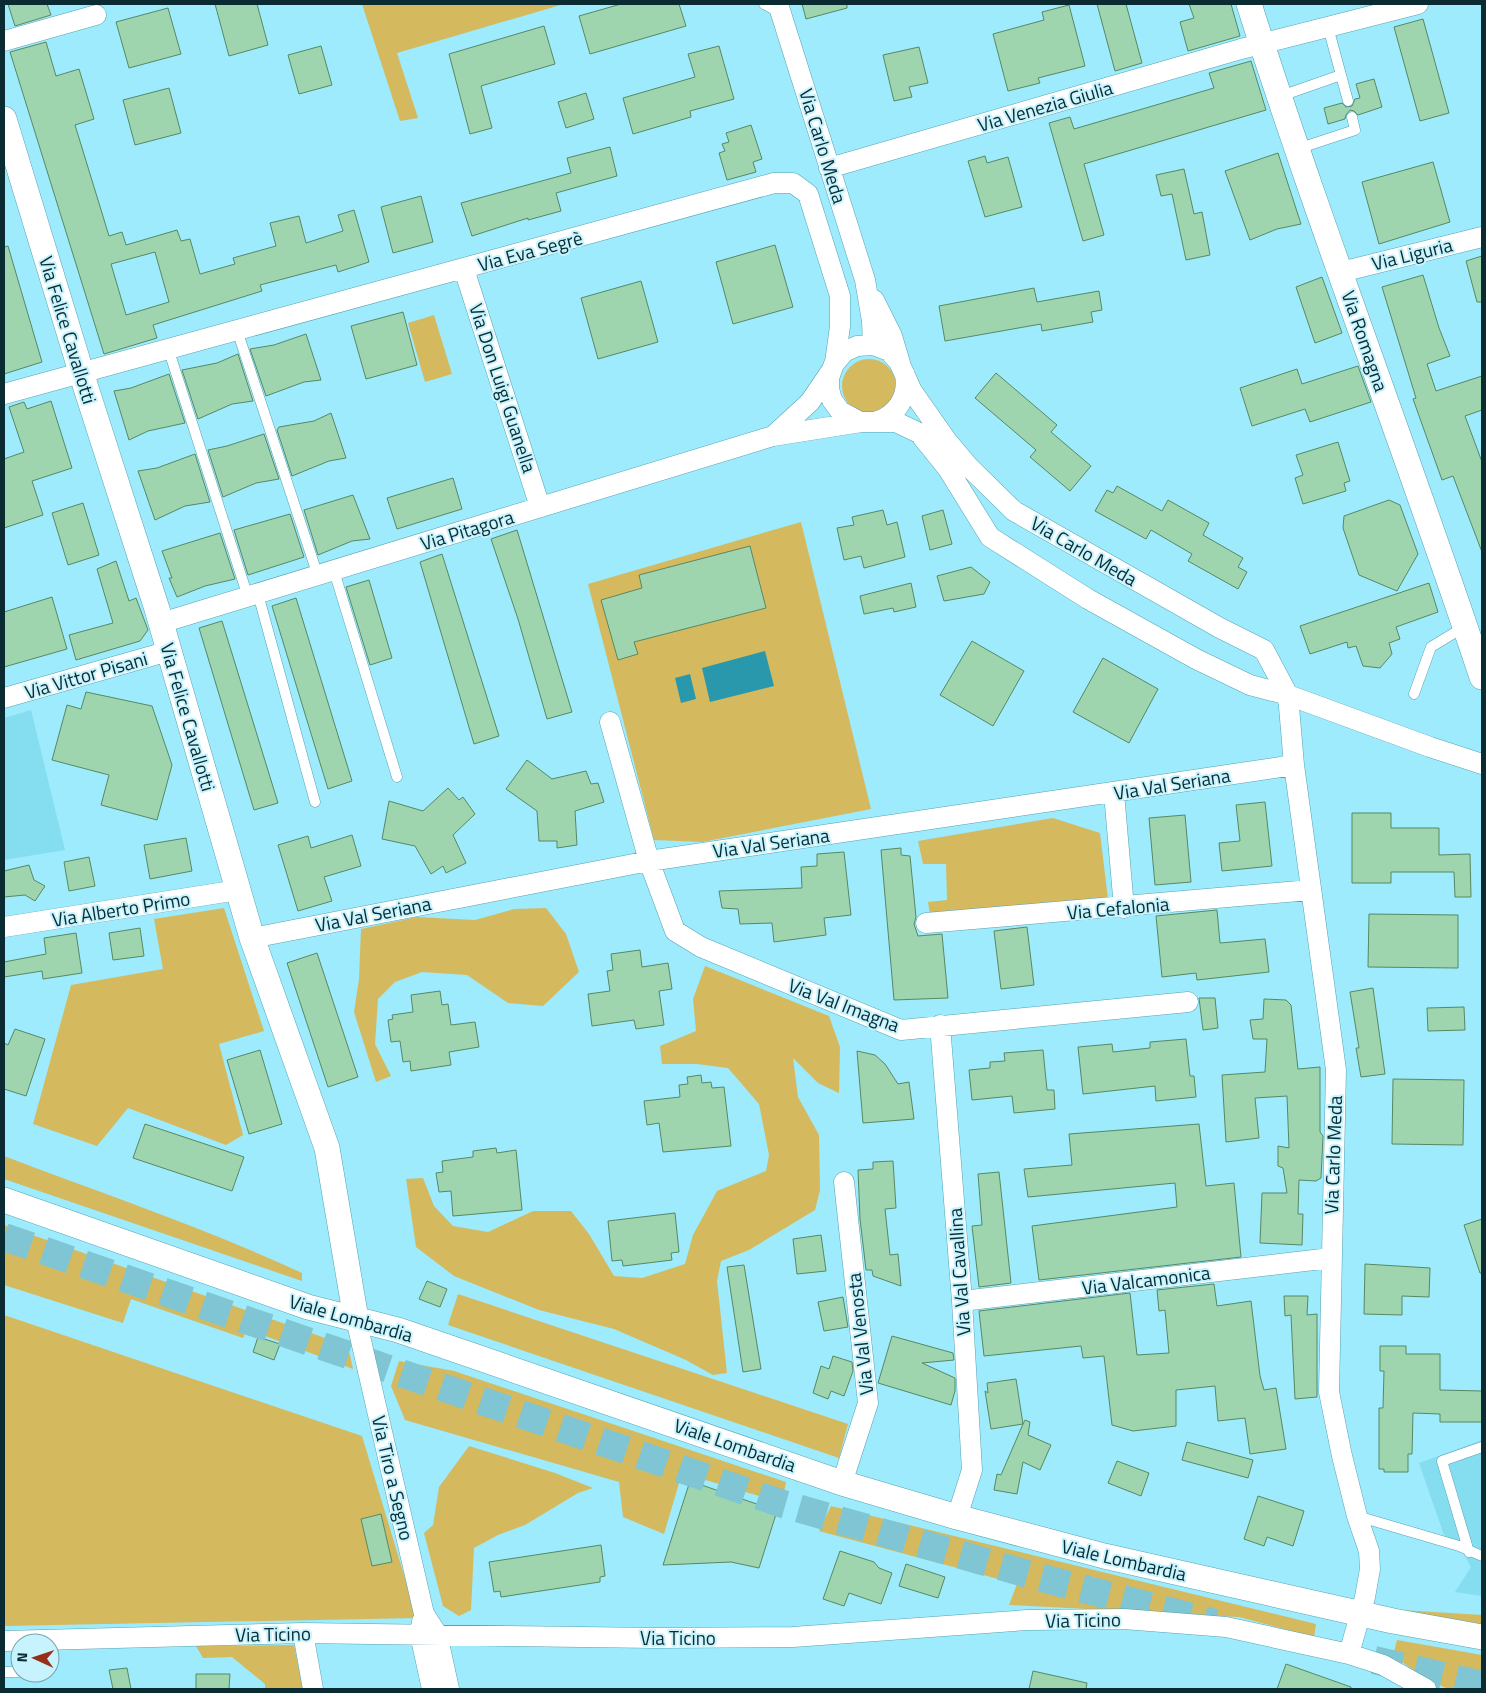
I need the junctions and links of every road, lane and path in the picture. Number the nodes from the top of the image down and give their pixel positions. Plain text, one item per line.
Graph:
1 (1249, 4) edge
2 (1418, 4) edge
3 (774, 7) edge
4 (96, 15) dead end
5 (1328, 26) junction
6 (4, 41) edge
7 (1261, 43) junction
8 (1341, 75) junction
9 (1278, 97) junction
10 (1348, 101) dead end
11 (1352, 117) dead end
12 (4, 119) edge
13 (1296, 149) junction
14 (829, 168) junction
15 (1482, 237) edge
16 (464, 269) junction
17 (1341, 272) junction
18 (866, 288) junction
19 (237, 330) junction
20 (873, 345) junction
21 (168, 348) junction
22 (833, 367) junction
23 (902, 369) junction
24 (81, 372) junction
25 (4, 394) edge
26 (868, 422) junction
27 (773, 436) junction
28 (540, 507) junction
29 (326, 573) junction
30 (253, 596) junction
31 (161, 623) junction
32 (1465, 626) junction
33 (169, 651) junction
34 (1482, 677) edge
35 (1288, 694) junction
36 (1414, 694) dead end
37 (4, 698) edge
38 (610, 722) dead end
39 (1482, 764) edge
40 (1294, 765) junction
41 (397, 777) dead end
42 (1114, 793) junction
43 (315, 802) dead end
44 (649, 861) junction
45 (238, 890) junction
46 (1310, 890) junction
47 (1124, 908) junction
48 (926, 923) dead end
49 (4, 928) edge
50 (252, 938) junction
51 (1188, 1002) dead end
52 (940, 1025) junction
53 (844, 1182) dead end
54 (4, 1200) edge
55 (1331, 1258) junction
56 (962, 1301) junction
57 (356, 1319) junction
58 (1482, 1447) edge
59 (842, 1482) junction
60 (1357, 1516) junction
61 (957, 1517) junction
62 (1469, 1552) junction
63 (1482, 1556) edge
64 (1362, 1613) junction
65 (427, 1627) junction
66 (303, 1633) junction
67 (1482, 1637) edge
68 (60, 1640) edge
69 (1349, 1654) junction
70 (1417, 1686) edge
71 (313, 1689) edge
72 (432, 1689) edge
73 (449, 1689) edge

1 - 7 street, Via Romagna
2 - 5 street, Via Venezia Giulia
3 - 14 street, Via Carlo Meda
4 - 6 street
5 - 7 street, Via Venezia Giulia
5 - 8 lane
7 - 9 street, Via Romagna
7 - 14 street, Via Venezia Giulia
8 - 9 lane
8 - 10 lane
9 - 13 street, Via Romagna
11 - 13 lane
12 - 24 street, Via Felice Cavallotti
13 - 17 street, Via Romagna
14 - 18 street, Via Carlo Meda
15 - 17 street, Via Liguria
16 - 19 street, Via Eva Segrè
16 - 22 street, Via Eva Segrè
16 - 28 street, Via Don Luigi Guanella
17 - 32 street, Via Romagna
18 - 20 street, Via Carlo Meda
18 - 23 street, Via Carlo Meda
19 - 21 street, Via Eva Segrè
19 - 29 lane
20 - 22 street
20 - 23 street, Via Carlo Meda
21 - 24 street, Via Eva Segrè
21 - 30 lane
22 - 26 street, Via Carlo Meda
22 - 27 street, Via Pitagora
23 - 26 street, Via Carlo Meda
23 - 35 street, Via Carlo Meda
24 - 25 street, Via Eva Segrè
24 - 31 street, Via Felice Cavallotti
26 - 27 street, Via Pitagora
26 - 35 street, Via Carlo Meda
27 - 28 street, Via Pitagora
28 - 29 street, Via Pitagora
29 - 30 street, Via Pitagora
29 - 41 lane
30 - 31 street, Via Pitagora
30 - 43 lane
31 - 33 street, Via Felice Cavallotti
32 - 34 street, Via Romagna
32 - 36 lane
33 - 37 street, Via Vittor Pisani
33 - 45 street, Via Felice Cavallotti
35 - 39 street, Via Carlo Meda
35 - 40 street, Via Carlo Meda
38 - 44 street, Via Val Imagna
40 - 42 street, Via Val Seriana
40 - 46 street, Via Carlo Meda
42 - 44 street, Via Val Seriana
42 - 47 street
44 - 50 street, Via Val Seriana
44 - 52 street, Via Val Imagna
45 - 49 street, Via Alberto Primo
45 - 50 street, Via Felice Cavallotti
46 - 47 street, Via Cefalonia
46 - 55 street, Via Carlo Meda
47 - 48 street, Via Cefalonia
50 - 57 street, Via Felice Cavallotti
51 - 52 street, Via Val Imagna
52 - 56 street, Via Val Cavallina
53 - 59 street, Via Val Venosta
54 - 57 street, Viale Lombardia
55 - 56 street, Via Valcamonica
55 - 60 street, Via Carlo Meda
56 - 61 street, Via Val Cavallina
57 - 59 street, Viale Lombardia
57 - 65 street, Via Tiro a Segno
58 - 62 lane
59 - 61 street, Viale Lombardia
60 - 62 lane
60 - 64 street, Via Carlo Meda
61 - 64 street, Viale Lombardia
62 - 63 lane
64 - 67 street, Viale Lombardia
64 - 69 street, Via Carlo Meda
65 - 66 street, Via Ticino
65 - 69 street, Via Ticino
65 - 72 street
65 - 73 street
66 - 68 street, Via Ticino
66 - 71 street
69 - 70 street, Via Ticino

